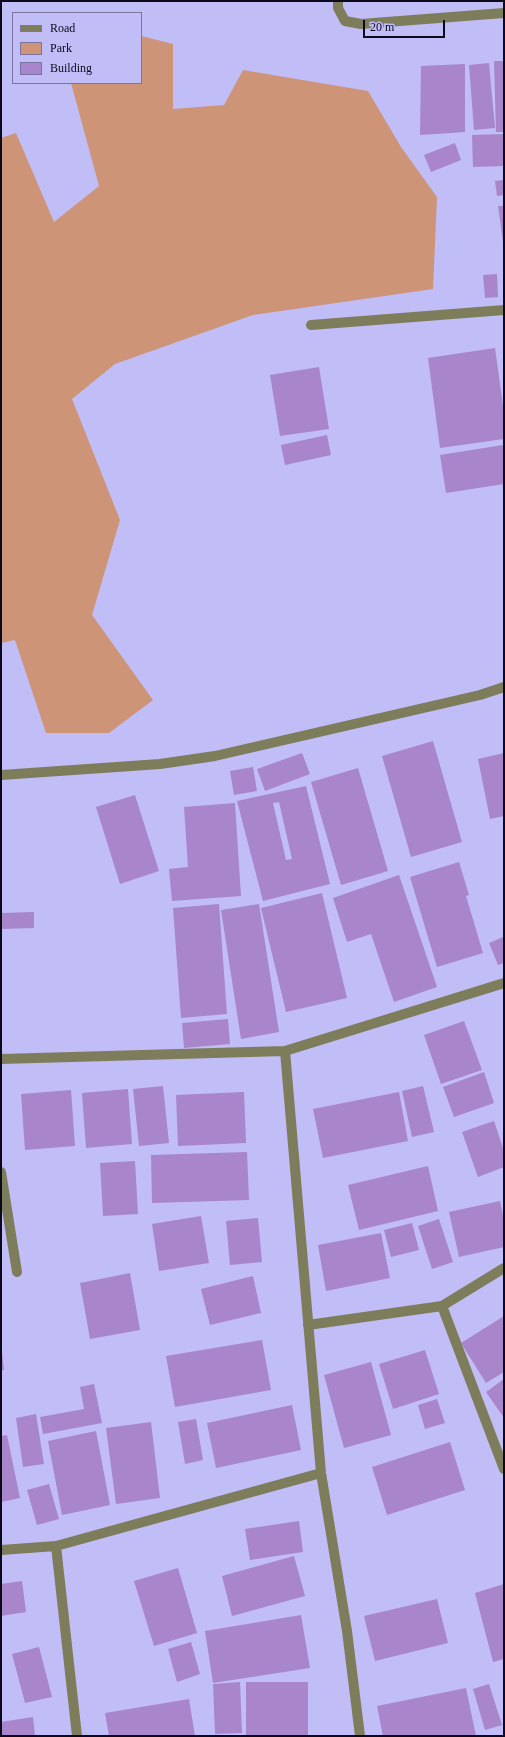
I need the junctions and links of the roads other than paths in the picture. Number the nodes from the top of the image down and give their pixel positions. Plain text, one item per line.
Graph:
1 (338, 1) edge
2 (504, 13) edge
3 (504, 310) edge
4 (311, 325) dead end
5 (504, 687) edge
6 (1, 775) edge
7 (504, 983) edge
8 (285, 1051) junction
9 (1, 1059) edge
10 (1, 1172) edge
11 (504, 1268) edge
12 (17, 1272) dead end
13 (442, 1306) junction
14 (308, 1324) junction
15 (504, 1469) edge
16 (321, 1473) junction
17 (56, 1546) junction
18 (1, 1550) edge
19 (77, 1736) edge
20 (360, 1736) edge

1 - 2 street
3 - 4 street
5 - 6 street
7 - 8 street
8 - 9 street
8 - 14 street
10 - 12 street
11 - 13 street
13 - 14 street
13 - 15 street
14 - 16 street
16 - 17 street
16 - 20 street
17 - 18 street
17 - 19 street

